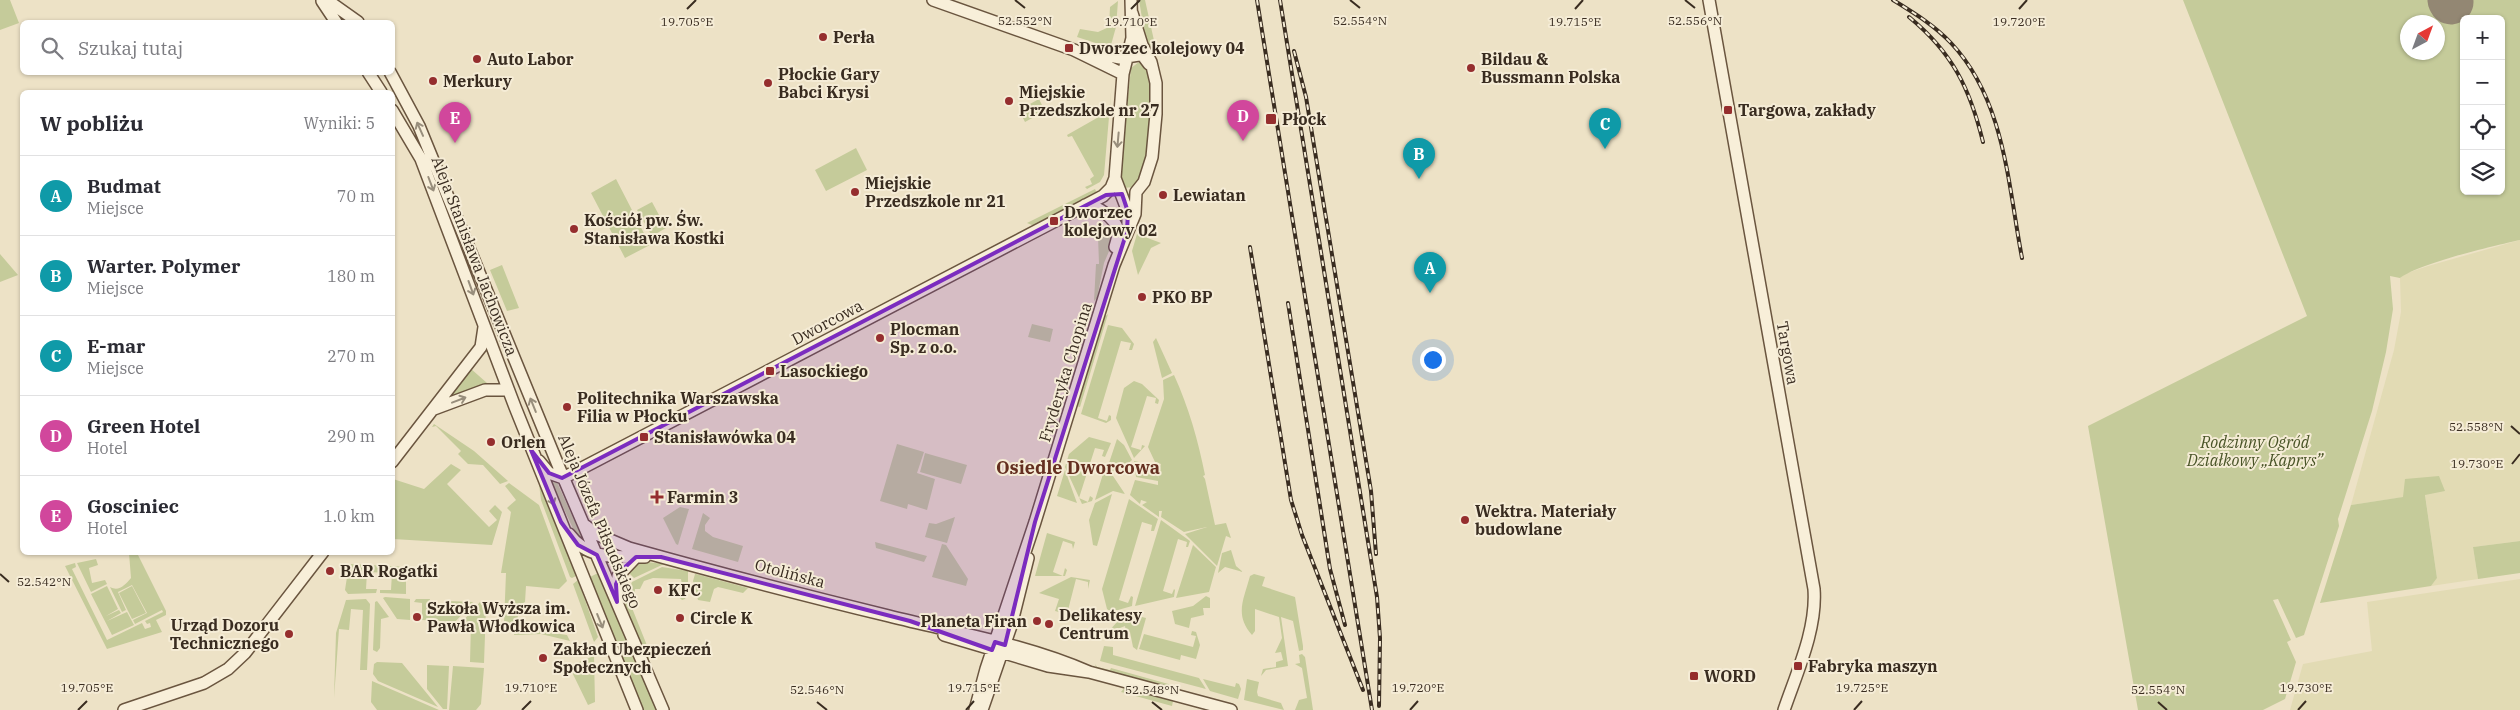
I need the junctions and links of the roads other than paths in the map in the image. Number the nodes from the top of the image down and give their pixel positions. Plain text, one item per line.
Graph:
1 (321, 0) edge
2 (327, 0) edge
3 (933, 0) edge
4 (1131, 0) edge
5 (1709, 0) edge
6 (1132, 13) junction
7 (335, 20) edge
8 (355, 20) edge
9 (1074, 50) junction
10 (1128, 56) junction
11 (1152, 70) junction
12 (1123, 74) junction
13 (370, 75) edge
14 (391, 75) edge
15 (379, 89) edge
16 (398, 96) edge
17 (395, 115) edge
18 (1115, 178) junction
19 (1136, 192) junction
20 (1122, 194) junction
21 (1106, 195) junction
22 (1085, 205) junction
23 (1127, 231) junction
24 (472, 254) junction
25 (459, 257) junction
26 (1105, 294) junction
27 (483, 322) junction
28 (508, 344) junction
29 (468, 364) junction
30 (502, 365) junction
31 (522, 378) junction
32 (485, 390) junction
33 (508, 390) junction
34 (434, 409) junction
35 (532, 450) junction
36 (395, 458) edge
37 (563, 478) junction
38 (580, 517) junction
39 (561, 522) junction
40 (593, 552) junction
41 (632, 552) junction
42 (321, 555) edge
43 (582, 576) junction
44 (617, 602) junction
45 (1006, 625) junction
46 (978, 642) junction
47 (998, 648) junction
48 (1019, 653) junction
49 (991, 670) junction
50 (124, 710) edge
51 (637, 710) edge
52 (663, 710) edge
53 (975, 710) edge
54 (982, 710) edge
55 (1231, 710) edge
56 (1784, 710) edge

1 - 7 main road
2 - 8 main road
3 - 9 main road
4 - 6 main road, Fryderyka Chopina
5 - 56 main road, Targowa
6 - 10 main road, Fryderyka Chopina
6 - 11 main road, Fryderyka Chopina
9 - 10 main road
9 - 12 main road
10 - 11 main road
10 - 12 main road, Fryderyka Chopina
11 - 19 main road, Fryderyka Chopina
12 -> 18 main road, Fryderyka Chopina
13 - 15 main road
14 - 16 main road, Aleja Stanisława Jachowicza
24 -> 16 main road, Aleja Stanisława Jachowicza
17 -> 25 main road, Aleja Stanisława Jachowicza
18 - 20 main road, Fryderyka Chopina
18 - 21 main road
19 - 20 main road, Dworcowa
19 - 23 main road, Fryderyka Chopina
20 - 21 main road, Dworcowa
20 - 23 main road, Fryderyka Chopina
21 - 22 main road, Dworcowa
22 - 26 main road
22 - 37 main road, Dworcowa
23 - 26 main road, Fryderyka Chopina
24 - 25 main road
24 - 28 main road, Aleja Stanisława Jachowicza
25 -> 27 main road, Aleja Stanisława Jachowicza
26 - 45 main road, Fryderyka Chopina
27 - 29 main road
27 - 30 main road, Aleja Stanisława Jachowicza
28 - 30 main road
28 - 31 main road, Aleja Józefa Piłsudskiego
29 - 30 main road
29 - 34 main road
30 - 31 main road
30 - 32 main road
30 - 33 main road, Aleja Stanisława Jachowicza
37 -> 31 main road, Aleja Józefa Piłsudskiego
32 - 33 main road
34 -> 32 main road
33 - 35 main road
34 - 36 main road
35 - 37 main road
35 -> 39 main road
37 - 38 main road, Aleja Józefa Piłsudskiego
38 - 40 main road, Aleja Józefa Piłsudskiego
38 - 41 main road, Otolińska
39 - 40 main road
39 - 43 main road
40 - 41 main road, Otolińska
40 - 43 main road
40 - 44 main road, Aleja Józefa Piłsudskiego
41 - 44 main road
41 - 46 main road, Otolińska
42 - 50 main road
43 -> 51 main road
44 - 52 main road, Aleja Józefa Piłsudskiego
45 - 46 main road
45 - 47 main road, Fryderyka Chopina
45 - 48 main road
46 - 47 main road, Otolińska
46 - 49 main road
47 - 48 main road, Otolińska
47 - 49 main road, Fryderyka Chopina
48 - 49 main road
48 - 55 main road, Otolińska
49 - 53 main road, Fryderyka Chopina
49 - 54 main road, Fryderyka Chopina

